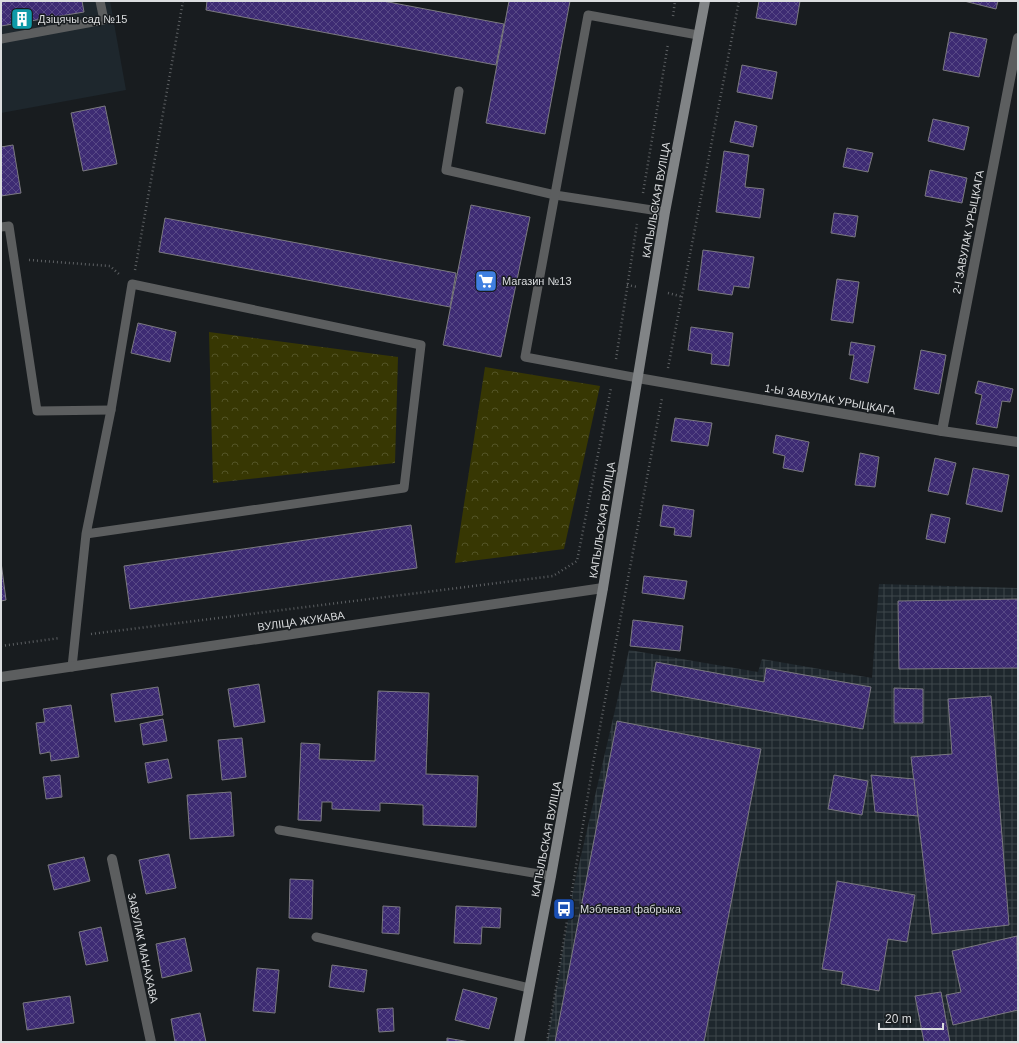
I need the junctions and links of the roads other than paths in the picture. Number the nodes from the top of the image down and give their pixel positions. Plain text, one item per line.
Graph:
1 (100, 1) edge
2 (705, 1) edge
3 (698, 35) junction
4 (1018, 38) edge
5 (1, 40) edge
6 (459, 92) dead end
7 (555, 195) junction
8 (665, 212) junction
9 (1, 227) edge
10 (638, 378) junction
11 (111, 410) junction
12 (942, 431) junction
13 (1018, 442) edge
14 (86, 534) junction
15 (604, 588) junction
16 (72, 667) junction
17 (1, 677) edge
18 (279, 830) dead end
19 (112, 859) dead end
20 (551, 876) junction
21 (316, 937) dead end
22 (529, 988) junction
23 (151, 1042) edge
24 (519, 1042) edge

1 - 5 lane
2 - 3 main road, КАПЫЛЬСКАЯ ВУЛІЦА
3 - 7 lane
3 - 8 main road, КАПЫЛЬСКАЯ ВУЛІЦА
4 - 12 street, 2-І ЗАВУЛАК УРЫЦКАГА
6 - 7 lane
7 - 8 lane
7 - 10 lane
8 - 10 main road, КАПЫЛЬСКАЯ ВУЛІЦА
9 - 11 lane
10 - 12 street, 1-Ы ЗАВУЛАК УРЫЦКАГА
10 - 15 main road, КАПЫЛЬСКАЯ ВУЛІЦА
11 - 14 lane
11 - 14 lane
12 - 13 street, 1-Ы ЗАВУЛАК УРЫЦКАГА
14 - 16 lane
15 - 16 street, ВУЛІЦА ЖУКАВА
15 - 20 main road, КАПЫЛЬСКАЯ ВУЛІЦА
16 - 17 street, ВУЛІЦА ЖУКАВА
18 - 20 lane
19 - 23 street, ЗАВУЛАК МАНАХАВА
20 - 22 main road, КАПЫЛЬСКАЯ ВУЛІЦА
21 - 22 lane
22 - 24 main road, КАПЫЛЬСКАЯ ВУЛІЦА

